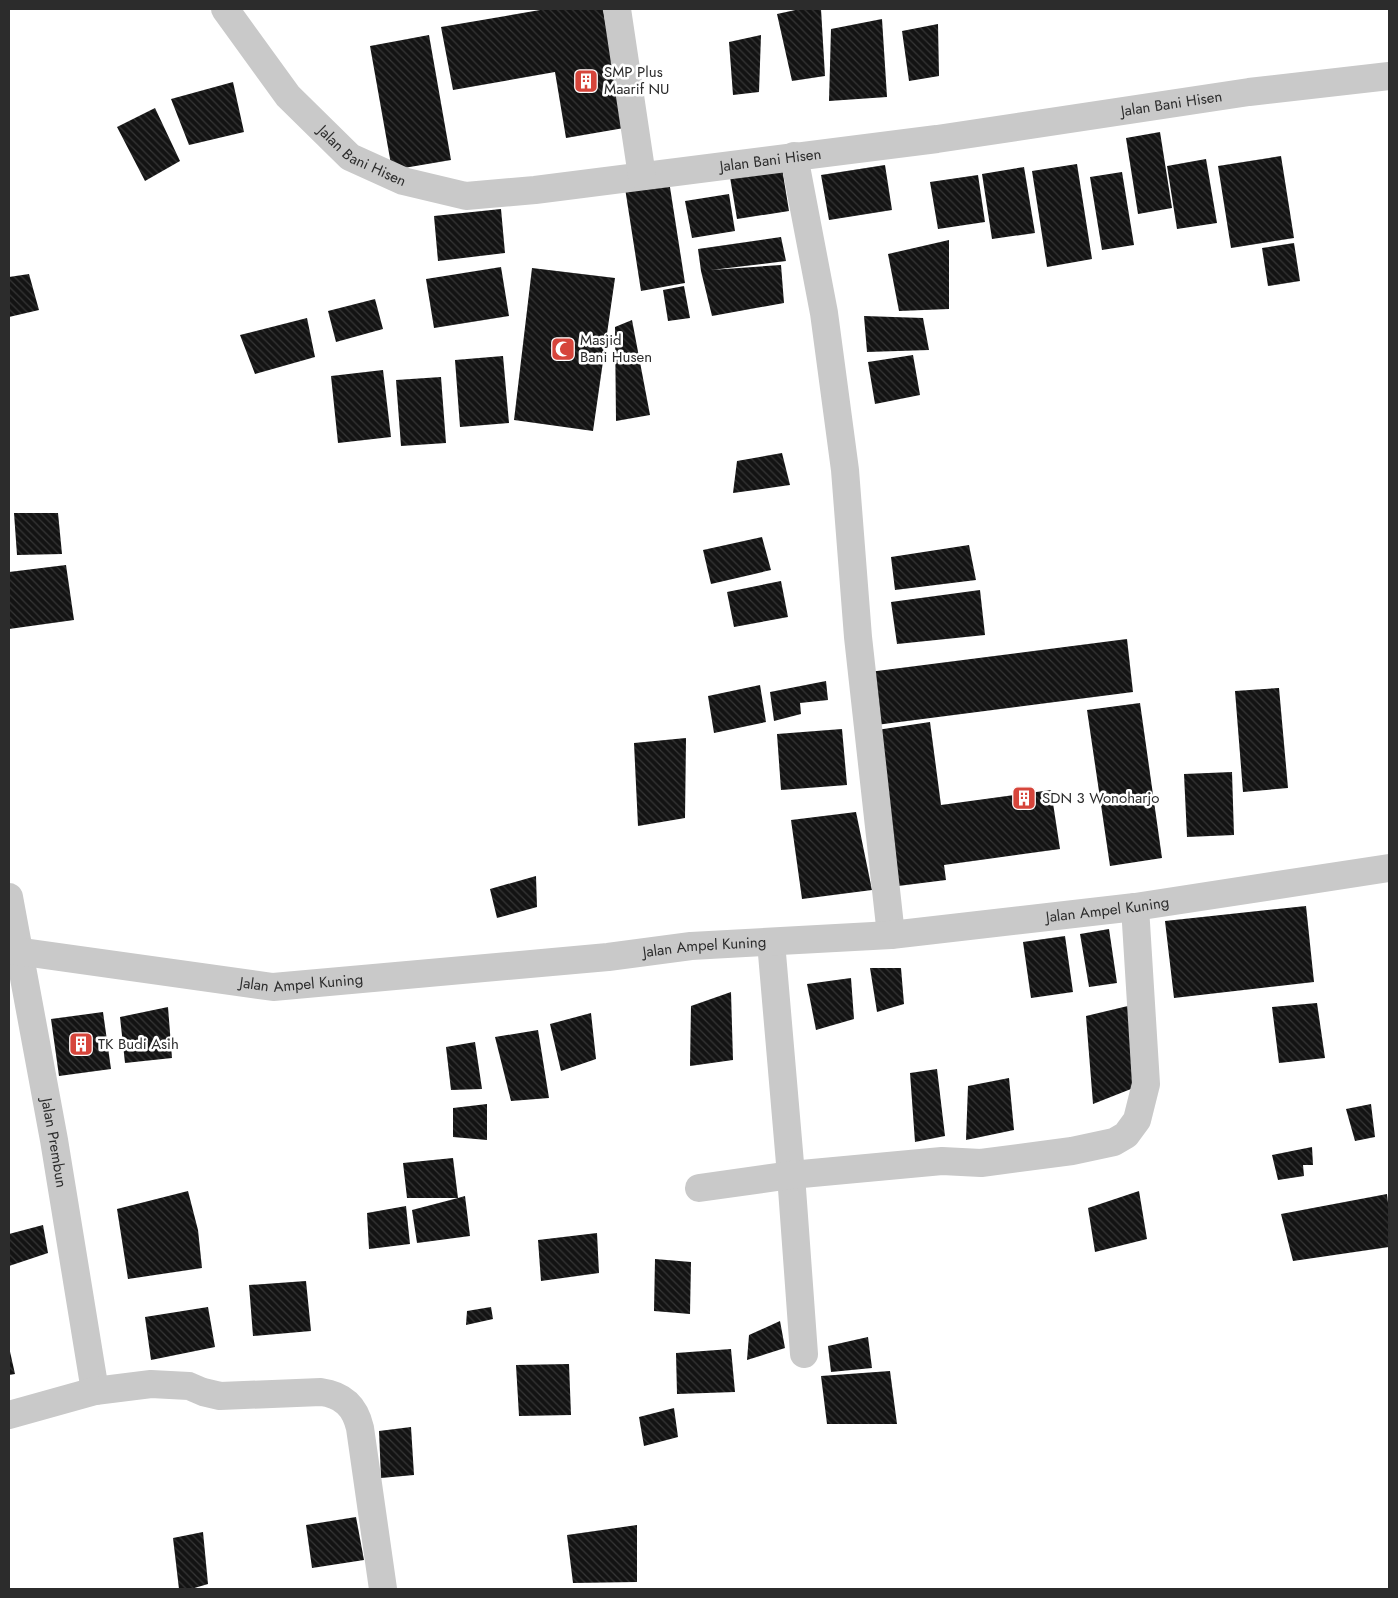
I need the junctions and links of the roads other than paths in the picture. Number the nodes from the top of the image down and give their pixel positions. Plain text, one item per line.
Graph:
1 (225, 9) edge
2 (617, 9) edge
3 (1389, 76) edge
4 (794, 156) junction
5 (642, 176) junction
6 (1389, 868) edge
7 (9, 896) edge
8 (1135, 907) junction
9 (891, 935) junction
10 (771, 942) junction
11 (14, 951) edge
12 (791, 1175) junction
13 (699, 1188) dead end
14 (804, 1354) dead end
15 (95, 1391) junction
16 (9, 1415) edge
17 (383, 1589) edge

1 - 5 street, Jalan Bani Hisen
2 - 5 street
3 - 4 street, Jalan Bani Hisen
4 - 5 street, Jalan Bani Hisen
4 - 9 street
6 - 8 street, Jalan Ampel Kuning
7 - 11 street, Jalan Prembun
8 - 9 street, Jalan Ampel Kuning
8 - 12 street
9 - 10 street, Jalan Ampel Kuning
10 - 11 street, Jalan Ampel Kuning
10 - 12 street
11 - 15 street, Jalan Prembun
12 - 13 street
12 - 14 street
15 - 16 street
15 - 17 street

